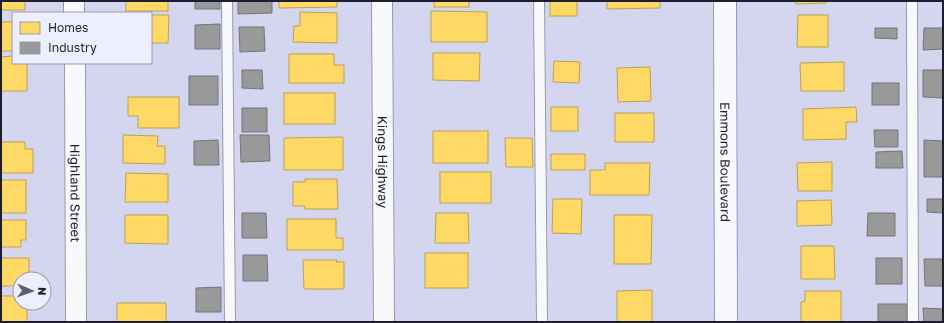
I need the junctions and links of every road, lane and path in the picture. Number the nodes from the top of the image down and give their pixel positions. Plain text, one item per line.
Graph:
1 (74, 1) edge
2 (227, 1) edge
3 (382, 1) edge
4 (539, 1) edge
5 (725, 1) edge
6 (912, 1) edge
7 (74, 12) edge
8 (75, 64) edge
9 (76, 322) edge
10 (230, 322) edge
11 (384, 322) edge
12 (542, 322) edge
13 (726, 322) edge
14 (914, 322) edge

1 - 7 street
2 - 10 lane
3 - 11 street, Kings Highway
4 - 12 lane
5 - 13 street, Emmons Boulevard
6 - 14 lane
8 - 9 street, Highland Street

